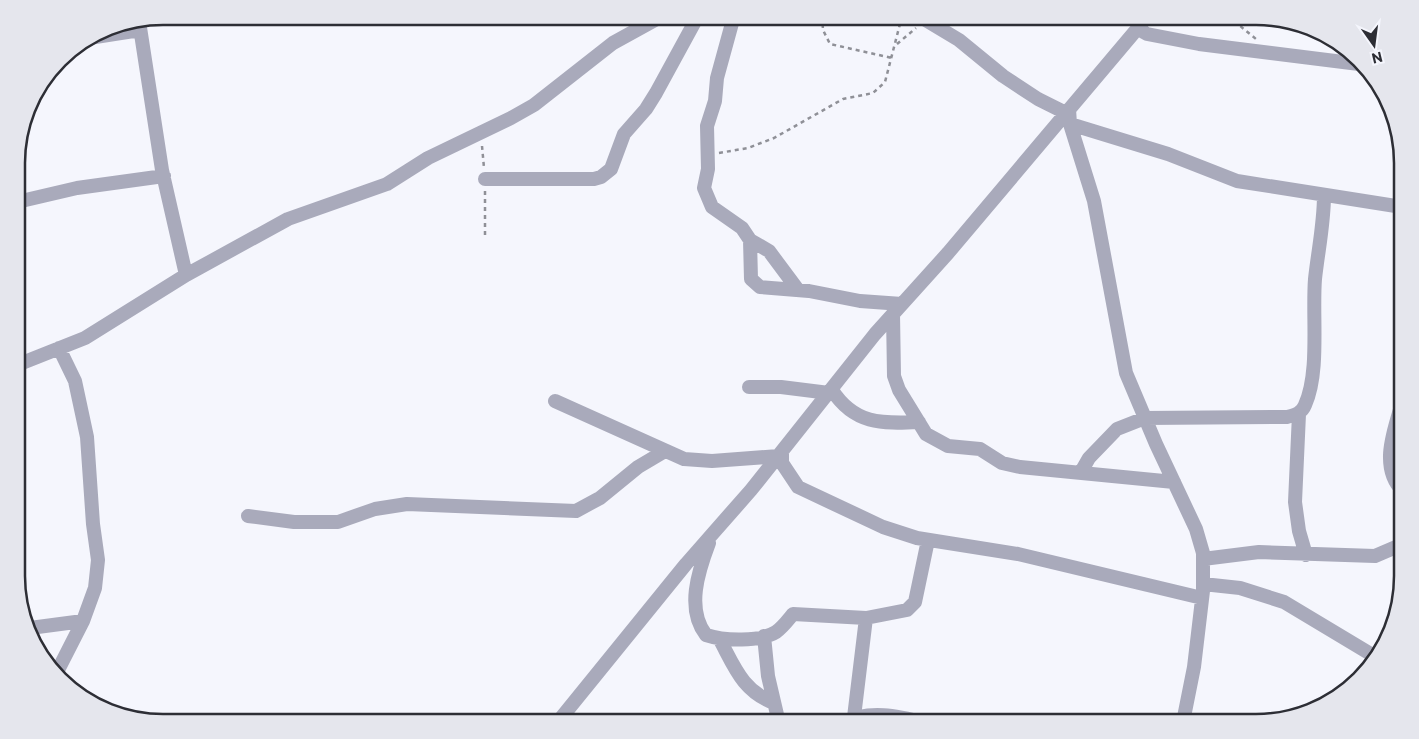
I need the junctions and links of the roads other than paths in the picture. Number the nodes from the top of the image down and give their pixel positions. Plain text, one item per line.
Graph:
1 (646, 25) edge
2 (693, 25) edge
3 (732, 25) edge
4 (939, 25) edge
5 (1141, 25) edge
6 (139, 27) edge
7 (1138, 29) junction
8 (1349, 63) edge
9 (1068, 115) junction
10 (164, 176) junction
11 (485, 180) dead end
12 (1324, 195) junction
13 (25, 200) edge
14 (1394, 205) edge
15 (750, 240) junction
16 (186, 275) junction
17 (798, 290) junction
18 (897, 309) junction
19 (59, 348) junction
20 (25, 362) edge
21 (749, 387) dead end
22 (830, 391) junction
23 (555, 402) dead end
24 (1299, 414) junction
25 (1145, 418) junction
26 (918, 422) junction
27 (1394, 435) edge
28 (665, 451) junction
29 (781, 454) junction
30 (1081, 472) junction
31 (1394, 481) edge
32 (1174, 482) junction
33 (248, 516) dead end
34 (712, 535) junction
35 (928, 540) junction
36 (1394, 548) edge
37 (1306, 555) junction
38 (1203, 559) junction
39 (1203, 584) junction
40 (1202, 598) junction
41 (866, 618) junction
42 (83, 621) junction
43 (35, 627) edge
44 (764, 636) junction
45 (720, 640) junction
46 (1370, 654) edge
47 (59, 667) edge
48 (774, 703) junction
49 (564, 714) edge
50 (776, 714) edge
51 (849, 714) edge
52 (1185, 714) edge

1 - 16 street
2 - 11 street
3 - 15 street
4 - 9 street
5 - 7 street
6 - 10 street
7 - 8 street
7 - 9 street
9 - 12 street
9 - 18 street
9 - 25 street
10 - 13 street
10 - 16 street
12 - 14 street
12 - 24 street
15 - 17 street
15 - 17 street
16 - 19 street
17 - 18 street
18 - 22 street
18 - 26 street
19 - 20 street
19 - 42 street
21 - 22 street
22 - 26 street
22 - 29 street
23 - 28 street
24 - 25 street
24 - 37 street
25 - 30 street
25 - 32 street
26 - 30 street
27 - 31 street
28 - 29 street
28 - 33 street
29 - 34 street
29 - 35 street
30 - 32 street
32 - 38 street
34 - 45 street
34 - 49 street
35 - 40 street
35 - 41 street
36 - 37 street
37 - 38 street
38 - 39 street
39 - 40 street
39 - 46 street
40 - 52 street
41 - 44 street
41 - 51 street
42 - 43 street
42 - 47 street
44 - 45 street
44 - 48 street
45 - 48 street
48 - 50 street

